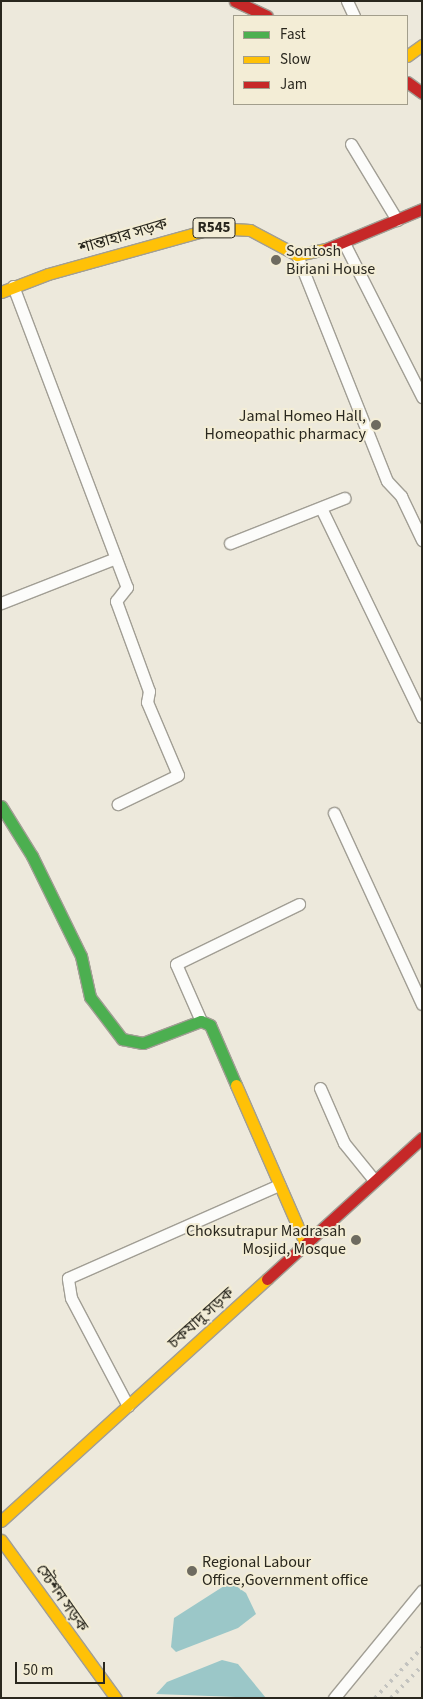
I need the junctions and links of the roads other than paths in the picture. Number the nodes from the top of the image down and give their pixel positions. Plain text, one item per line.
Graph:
1 (235, 1) edge
2 (347, 1) edge
3 (265, 15) edge
4 (354, 15) edge
5 (422, 45) edge
6 (408, 55) edge
7 (408, 83) edge
8 (422, 93) edge
9 (351, 144) dead end
10 (422, 209) edge
11 (397, 220) junction
12 (344, 243) junction
13 (297, 255) junction
14 (13, 286) junction
15 (1, 292) edge
16 (422, 397) edge
17 (344, 498) dead end
18 (321, 508) junction
19 (422, 540) edge
20 (230, 543) dead end
21 (116, 558) junction
22 (1, 603) edge
23 (422, 717) edge
24 (118, 804) dead end
25 (1, 806) edge
26 (334, 813) dead end
27 (299, 904) dead end
28 (422, 1004) edge
29 (201, 1021) junction
30 (320, 1088) dead end
31 (422, 1138) edge
32 (374, 1180) junction
33 (279, 1185) junction
34 (306, 1246) junction
35 (128, 1406) junction
36 (1, 1521) edge
37 (1, 1540) edge
38 (422, 1591) edge
39 (116, 1698) edge
40 (334, 1698) edge

1 - 3 street
2 - 4 street
5 - 6 street
7 - 8 street
9 - 11 street
10 - 11 street
11 - 12 street
12 - 13 street
12 - 16 street
13 - 14 street, শান্তাহার সড়ক / R545
13 - 19 street
14 - 15 street, শান্তাহার সড়ক / R545
14 - 21 street
17 - 18 street
18 - 20 street
18 - 23 street
21 - 22 street
21 - 24 street
25 - 29 street
26 - 28 street
27 - 29 street
29 - 33 street
30 - 32 street
31 - 32 street, চকযাদু সড়ক
32 - 34 street, চকযাদু সড়ক
33 - 34 street
33 - 35 street
34 - 35 street, চকযাদু সড়ক
35 - 36 street, চকযাদু সড়ক
37 - 39 street, স্টেশন সড়ক
38 - 40 street

